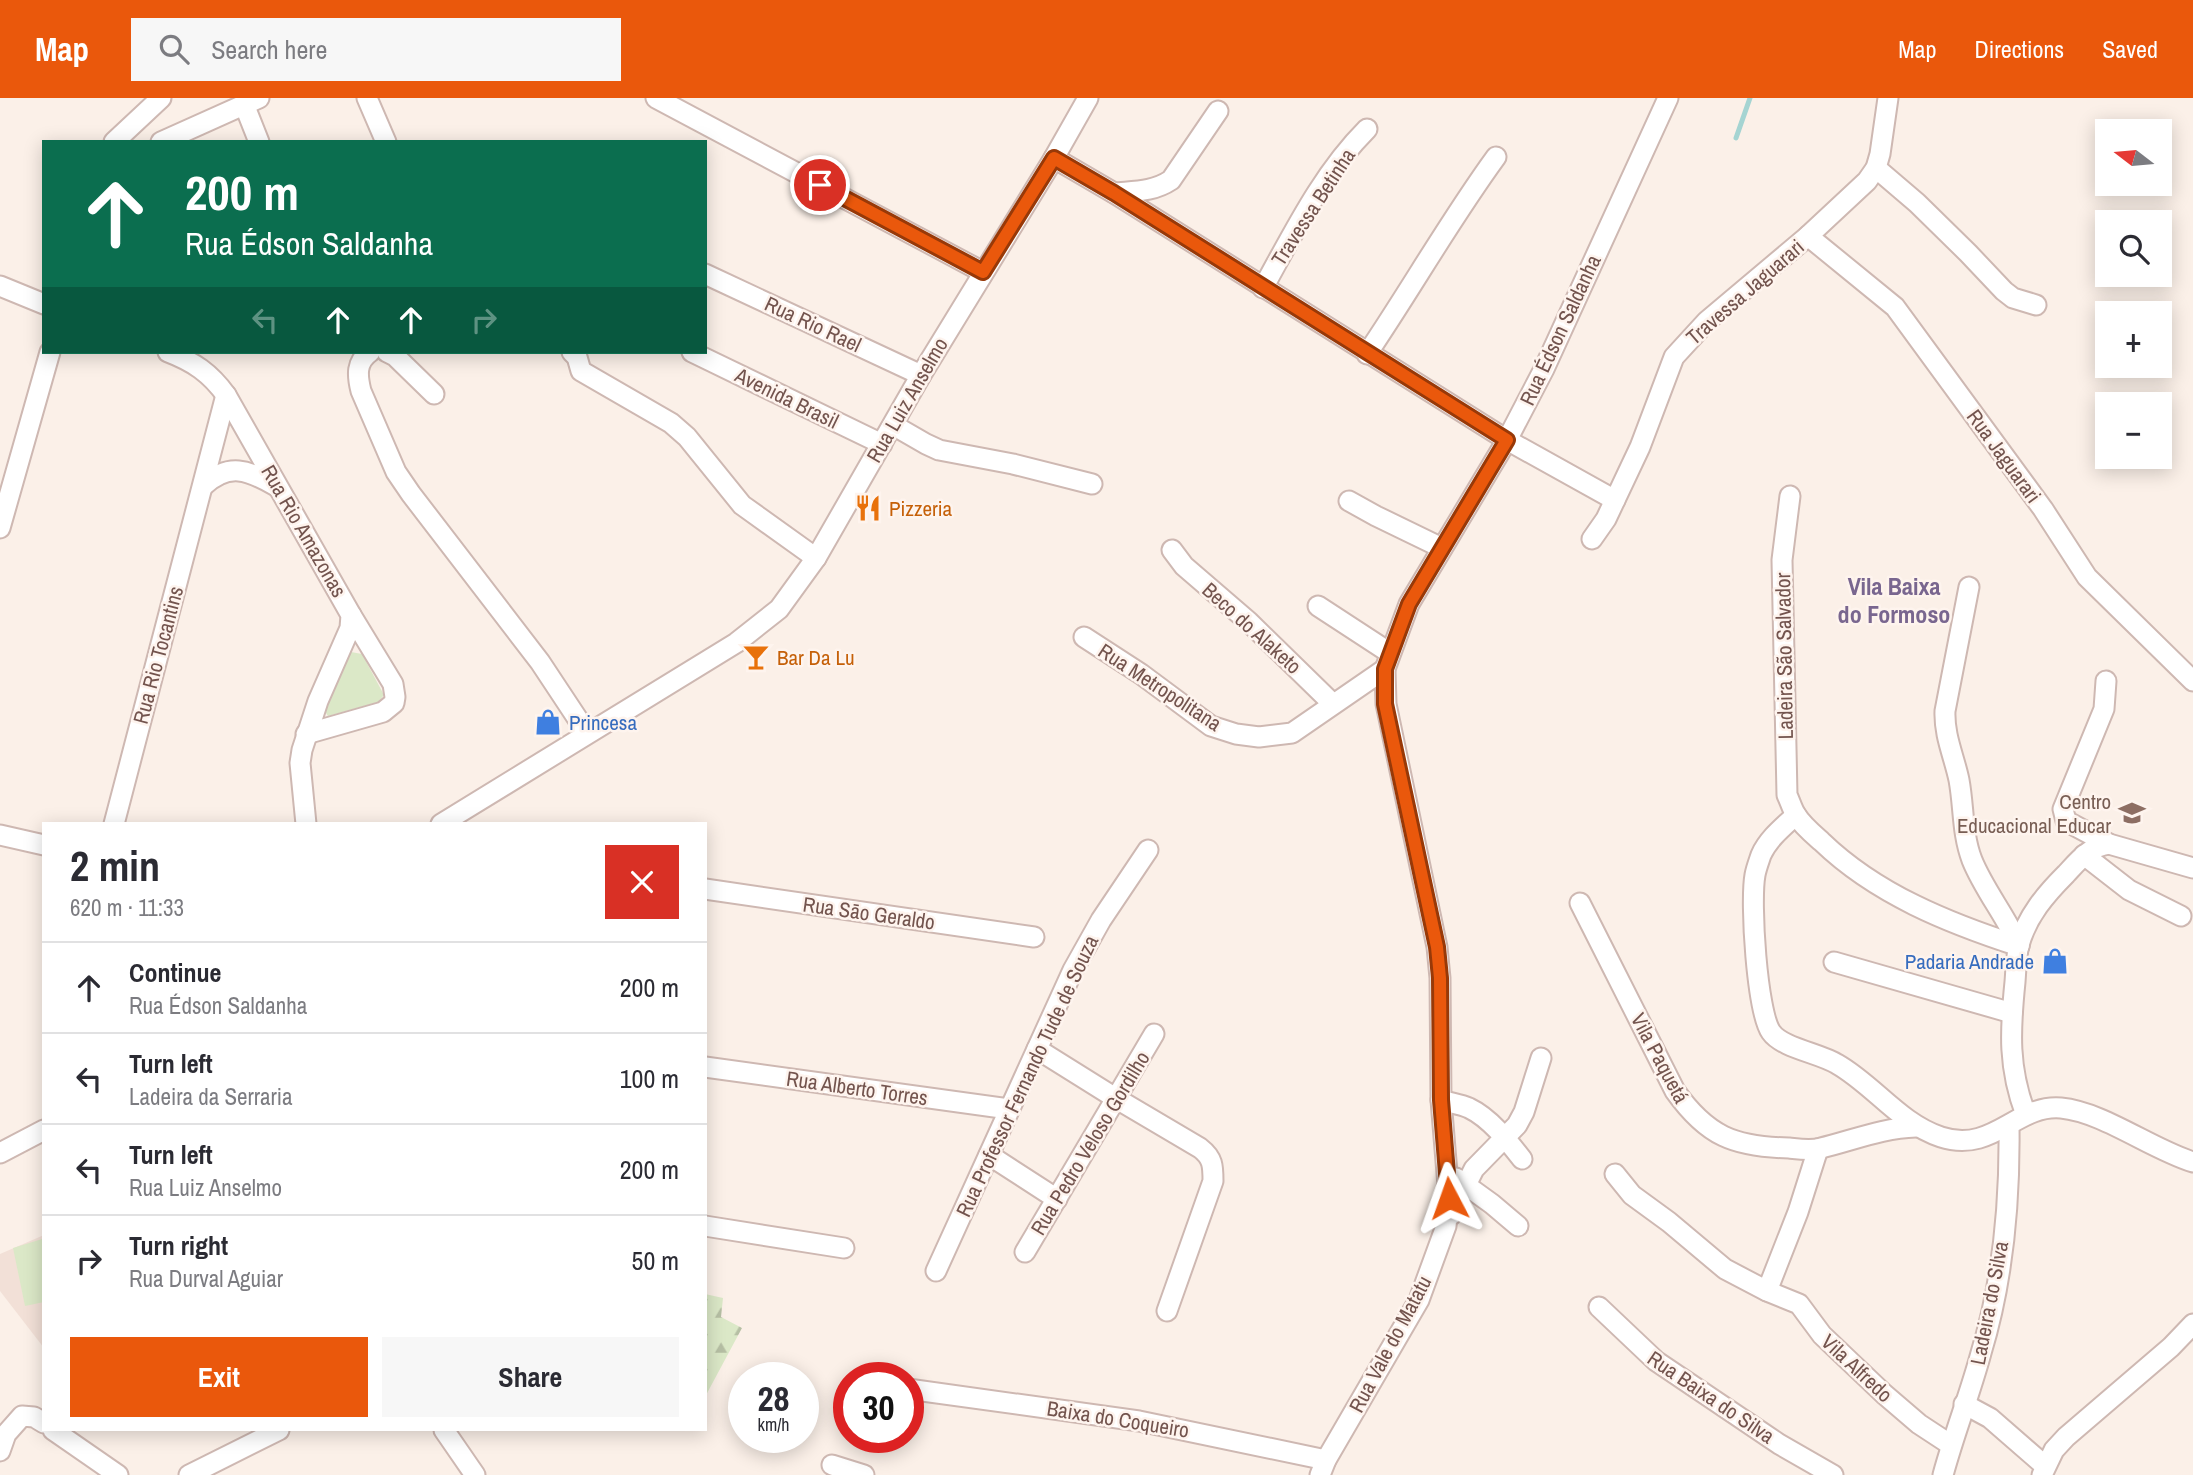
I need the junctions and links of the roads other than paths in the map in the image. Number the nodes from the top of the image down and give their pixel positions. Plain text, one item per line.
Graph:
1 (161, 98) edge
2 (368, 98) edge
3 (656, 98) edge
4 (1088, 98) edge
5 (1668, 98) edge
6 (1888, 98) edge
7 (251, 101) edge
8 (1218, 111) dead end
9 (1367, 129) dead end
10 (116, 140) edge
11 (165, 140) edge
12 (259, 140) edge
13 (385, 140) edge
14 (1496, 157) dead end
15 (1054, 158) junction
16 (1876, 168) junction
17 (1114, 193) junction
18 (1808, 236) junction
19 (983, 272) junction
20 (707, 275) edge
21 (0, 286) edge
22 (1262, 288) junction
23 (42, 303) edge
24 (2036, 305) dead end
25 (49, 354) edge
26 (173, 354) edge
27 (368, 354) edge
28 (391, 354) edge
29 (574, 354) edge
30 (696, 354) edge
31 (1367, 354) junction
32 (921, 374) junction
33 (434, 394) dead end
34 (226, 395) junction
35 (893, 425) junction
36 (1507, 440) junction
37 (882, 444) junction
38 (1092, 484) dead end
39 (203, 486) junction
40 (277, 486) junction
41 (1790, 496) dead end
42 (1615, 500) junction
43 (1349, 501) dead end
44 (2, 513) edge
45 (1592, 539) dead end
46 (1442, 548) junction
47 (1172, 550) dead end
48 (816, 558) junction
49 (1969, 587) dead end
50 (1318, 606) dead end
51 (351, 615) junction
52 (1084, 637) dead end
53 (1387, 661) junction
54 (2106, 681) dead end
55 (2193, 681) edge
56 (1333, 704) junction
57 (587, 733) junction
58 (306, 734) junction
59 (1796, 815) junction
60 (115, 822) edge
61 (306, 822) edge
62 (444, 822) edge
63 (0, 835) edge
64 (2109, 844) junction
65 (42, 845) edge
66 (1148, 850) dead end
67 (2084, 855) junction
68 (2193, 868) edge
69 (707, 888) edge
70 (1580, 903) dead end
71 (2181, 916) dead end
72 (1034, 937) dead end
73 (2019, 946) junction
74 (1834, 962) dead end
75 (2012, 1013) junction
76 (1154, 1034) dead end
77 (1037, 1049) junction
78 (1541, 1058) dead end
79 (707, 1066) edge
80 (1117, 1099) junction
81 (1441, 1100) junction
82 (1009, 1109) junction
83 (2026, 1115) junction
84 (2009, 1126) junction
85 (1916, 1127) junction
86 (42, 1131) edge
87 (1505, 1138) junction
88 (1818, 1149) junction
89 (0, 1153) edge
90 (989, 1155) junction
91 (1522, 1159) dead end
92 (2193, 1162) edge
93 (1448, 1172) junction
94 (1615, 1174) dead end
95 (1467, 1184) junction
96 (1057, 1199) junction
97 (707, 1226) edge
98 (1446, 1226) junction
99 (1518, 1226) dead end
100 (844, 1248) dead end
101 (1025, 1252) dead end
102 (936, 1271) dead end
103 (1767, 1291) junction
104 (1599, 1307) dead end
105 (1167, 1311) dead end
106 (2193, 1324) edge
107 (924, 1391) edge
108 (1964, 1404) junction
109 (42, 1422) edge
110 (54, 1431) edge
111 (277, 1431) edge
112 (445, 1431) edge
113 (1951, 1445) junction
114 (0, 1451) edge
115 (832, 1465) dead end
116 (1323, 1468) edge
117 (2043, 1470) edge
118 (118, 1475) edge
119 (189, 1475) edge
120 (475, 1475) edge
121 (864, 1475) edge
122 (1833, 1475) edge
123 (1943, 1475) edge

1 - 10 street
2 - 13 street
3 - 19 street
4 - 15 street, Rua Luiz Anselmo
5 - 36 street, Rua Édson Saldanha
6 - 16 street
7 - 11 street
7 - 12 street
8 - 17 street
9 - 22 street, Travessa Betinha
14 - 31 street
15 - 17 street
15 - 19 street, Rua Luiz Anselmo
16 - 18 street, Travessa Jaguarari
16 - 24 street
17 - 22 street
18 - 42 street, Travessa Jaguarari
18 - 55 street, Rua Jaguarari
19 - 32 street, Rua Luiz Anselmo
20 - 32 street, Rua Rio Rael
21 - 23 street
22 - 31 street
25 - 44 street
26 - 34 street, Rua Rio Amazonas
27 - 57 street
28 - 33 street
29 - 48 street
30 - 37 street, Avenida Brasil
31 - 36 street
32 - 35 street, Rua Luiz Anselmo
34 - 39 street, Rua Rio Tocantins
34 - 40 street, Rua Rio Amazonas
35 - 37 street, Rua Luiz Anselmo
35 - 38 street
36 - 42 street
36 - 46 street, Rua Édson Saldanha
37 - 48 street, Rua Luiz Anselmo
39 - 40 street
39 - 60 street, Rua Rio Tocantins
40 - 51 street, Rua Rio Amazonas
41 - 59 street, Ladeira São Salvador
42 - 45 street, Travessa Jaguarari
43 - 46 street
46 - 53 street, Rua Édson Saldanha
47 - 56 street, Beco do Alaketo
48 - 57 street, Rua Luiz Anselmo
49 - 73 street
50 - 53 street
51 - 58 street, Rua Rio Amazonas
51 - 58 street
52 - 56 street, Rua Metropolitana
53 - 56 street, Rua Metropolitana
53 - 81 street, Rua Vale do Matatu
54 - 64 street
57 - 62 street, Rua Luiz Anselmo
58 - 61 street, Rua Rio Amazonas
59 - 73 street
59 - 85 street
63 - 65 street
64 - 67 street
64 - 68 street
66 - 77 street, Rua Professor Fernando Tude de Souza
67 - 71 street
67 - 73 street
69 - 72 street, Rua Sāo Geraldo
70 - 88 street, Vila Paquetá
73 - 75 street
74 - 75 street
75 - 83 street
76 - 80 street, Rua Pedro Veloso Gordilho
77 - 80 street
77 - 82 street, Rua Professor Fernando Tude de Souza
78 - 87 street
79 - 82 street, Rua Alberto Torres
80 - 96 street, Rua Pedro Veloso Gordilho
80 - 105 street
81 - 87 street
81 - 93 street, Rua Vale do Matatu
82 - 90 street, Rua Professor Fernando Tude de Souza
83 - 84 street
83 - 92 street
84 - 85 street
84 - 108 street, Ladeira do Silva
85 - 88 street, Vila Paquetá
86 - 89 street
87 - 91 street
87 - 95 street
88 - 103 street
90 - 96 street
90 - 102 street, Rua Professor Fernando Tude de Souza
93 - 95 street
93 - 98 street, Rua Vale do Matatu
94 - 103 street, Vila Alfredo
95 - 98 street
95 - 99 street
96 - 101 street, Rua Pedro Veloso Gordilho
97 - 100 street
98 - 116 street, Rua Vale do Matatu
103 - 113 street, Vila Alfredo
104 - 122 street, Rua Baixa do Silva
106 - 117 street
107 - 116 street, Baixa do Coqueiro
108 - 113 street, Ladeira do Silva
108 - 117 street
109 - 114 street
110 - 118 street
111 - 119 street
112 - 120 street
113 - 123 street, Ladeira do Silva
115 - 121 street

